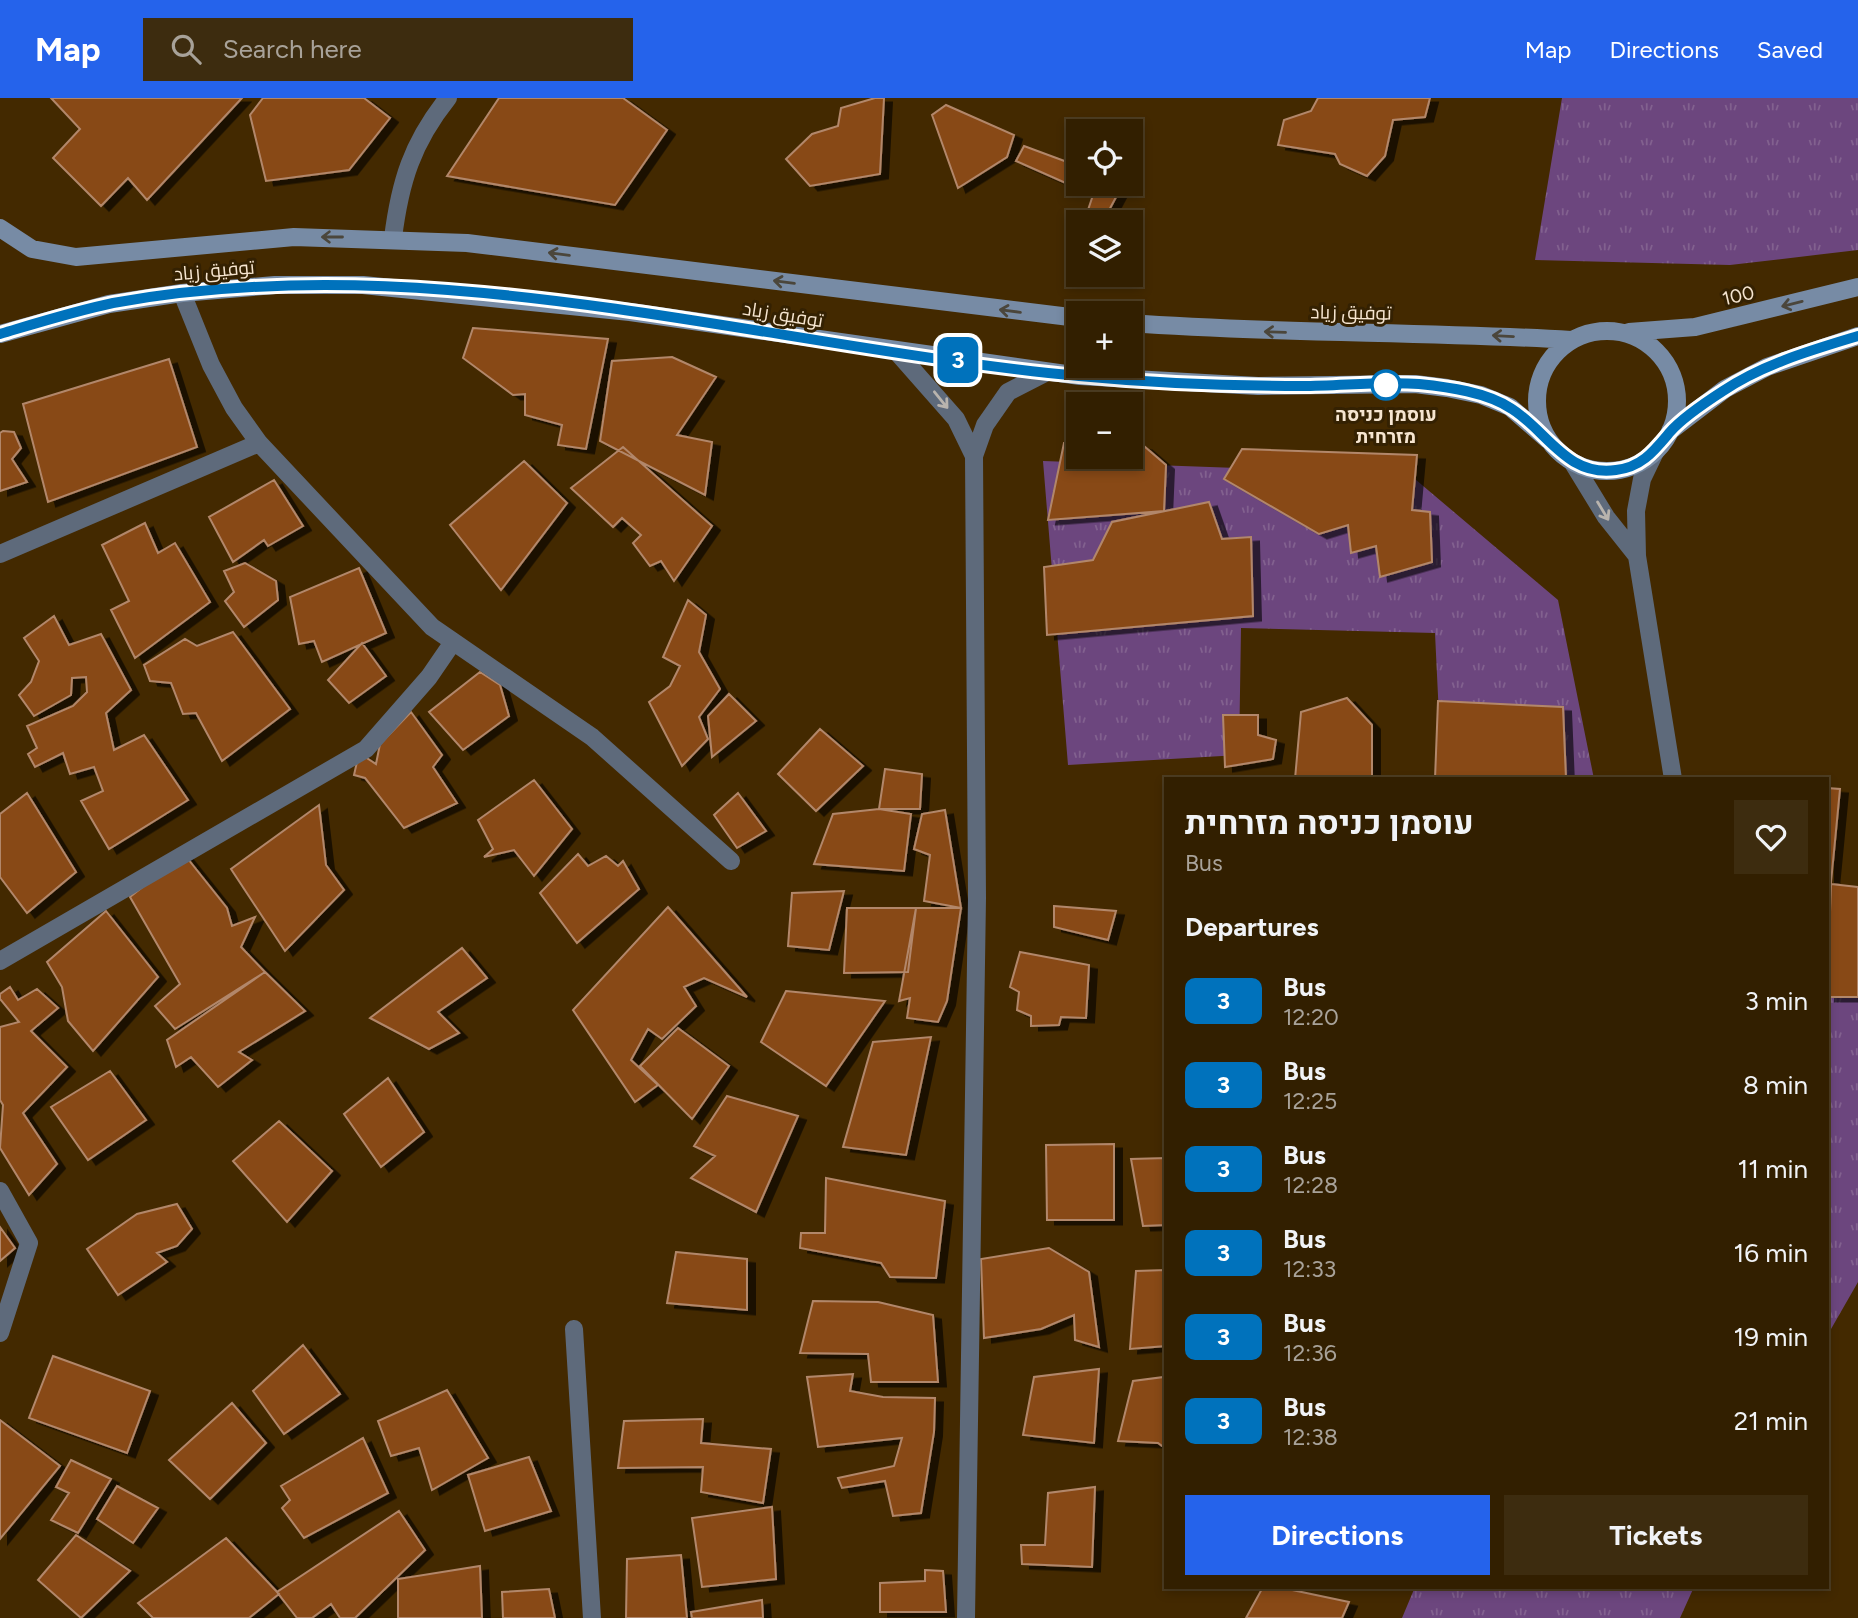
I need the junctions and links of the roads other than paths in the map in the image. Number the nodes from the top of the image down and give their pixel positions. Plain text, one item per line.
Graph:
1 (448, 98) edge
2 (0, 228) edge
3 (394, 239) junction
4 (1858, 287) edge
5 (182, 293) junction
6 (1066, 317) edge
7 (1143, 324) edge
8 (1625, 332) junction
9 (0, 334) edge
10 (1858, 335) edge
11 (1571, 340) junction
12 (897, 352) junction
13 (1047, 372) junction
14 (1670, 431) junction
15 (1548, 440) junction
16 (259, 443) junction
17 (1655, 452) junction
18 (974, 456) junction
19 (1573, 463) junction
20 (0, 554) edge
21 (1637, 556) junction
22 (453, 642) junction
23 (1673, 777) edge
24 (731, 860) dead end
25 (0, 961) edge
26 (0, 1191) edge
27 (574, 1329) dead end
28 (0, 1333) edge
29 (592, 1618) edge
30 (966, 1618) edge

1 - 3 street
3 -> 2 main road, توفيق زياد
6 -> 3 main road, توفيق زياد
4 -> 8 main road, 100
5 - 9 main road, توفيق زياد
5 - 12 main road, توفيق زياد
5 - 16 street
11 -> 7 main road, توفيق زياد
8 - 11 main road
8 - 14 main road
10 - 14 main road
11 - 15 main road
12 - 13 main road, توفيق زياد
12 -> 18 street
13 - 15 main road, توفيق زياد
13 - 18 street
14 - 17 main road
15 - 19 main road
16 - 20 street
16 - 22 street
17 - 19 main road
17 - 21 street
18 - 30 street
19 -> 21 street
21 - 23 street
22 - 24 street
22 - 25 street
26 - 28 street
27 - 29 street

